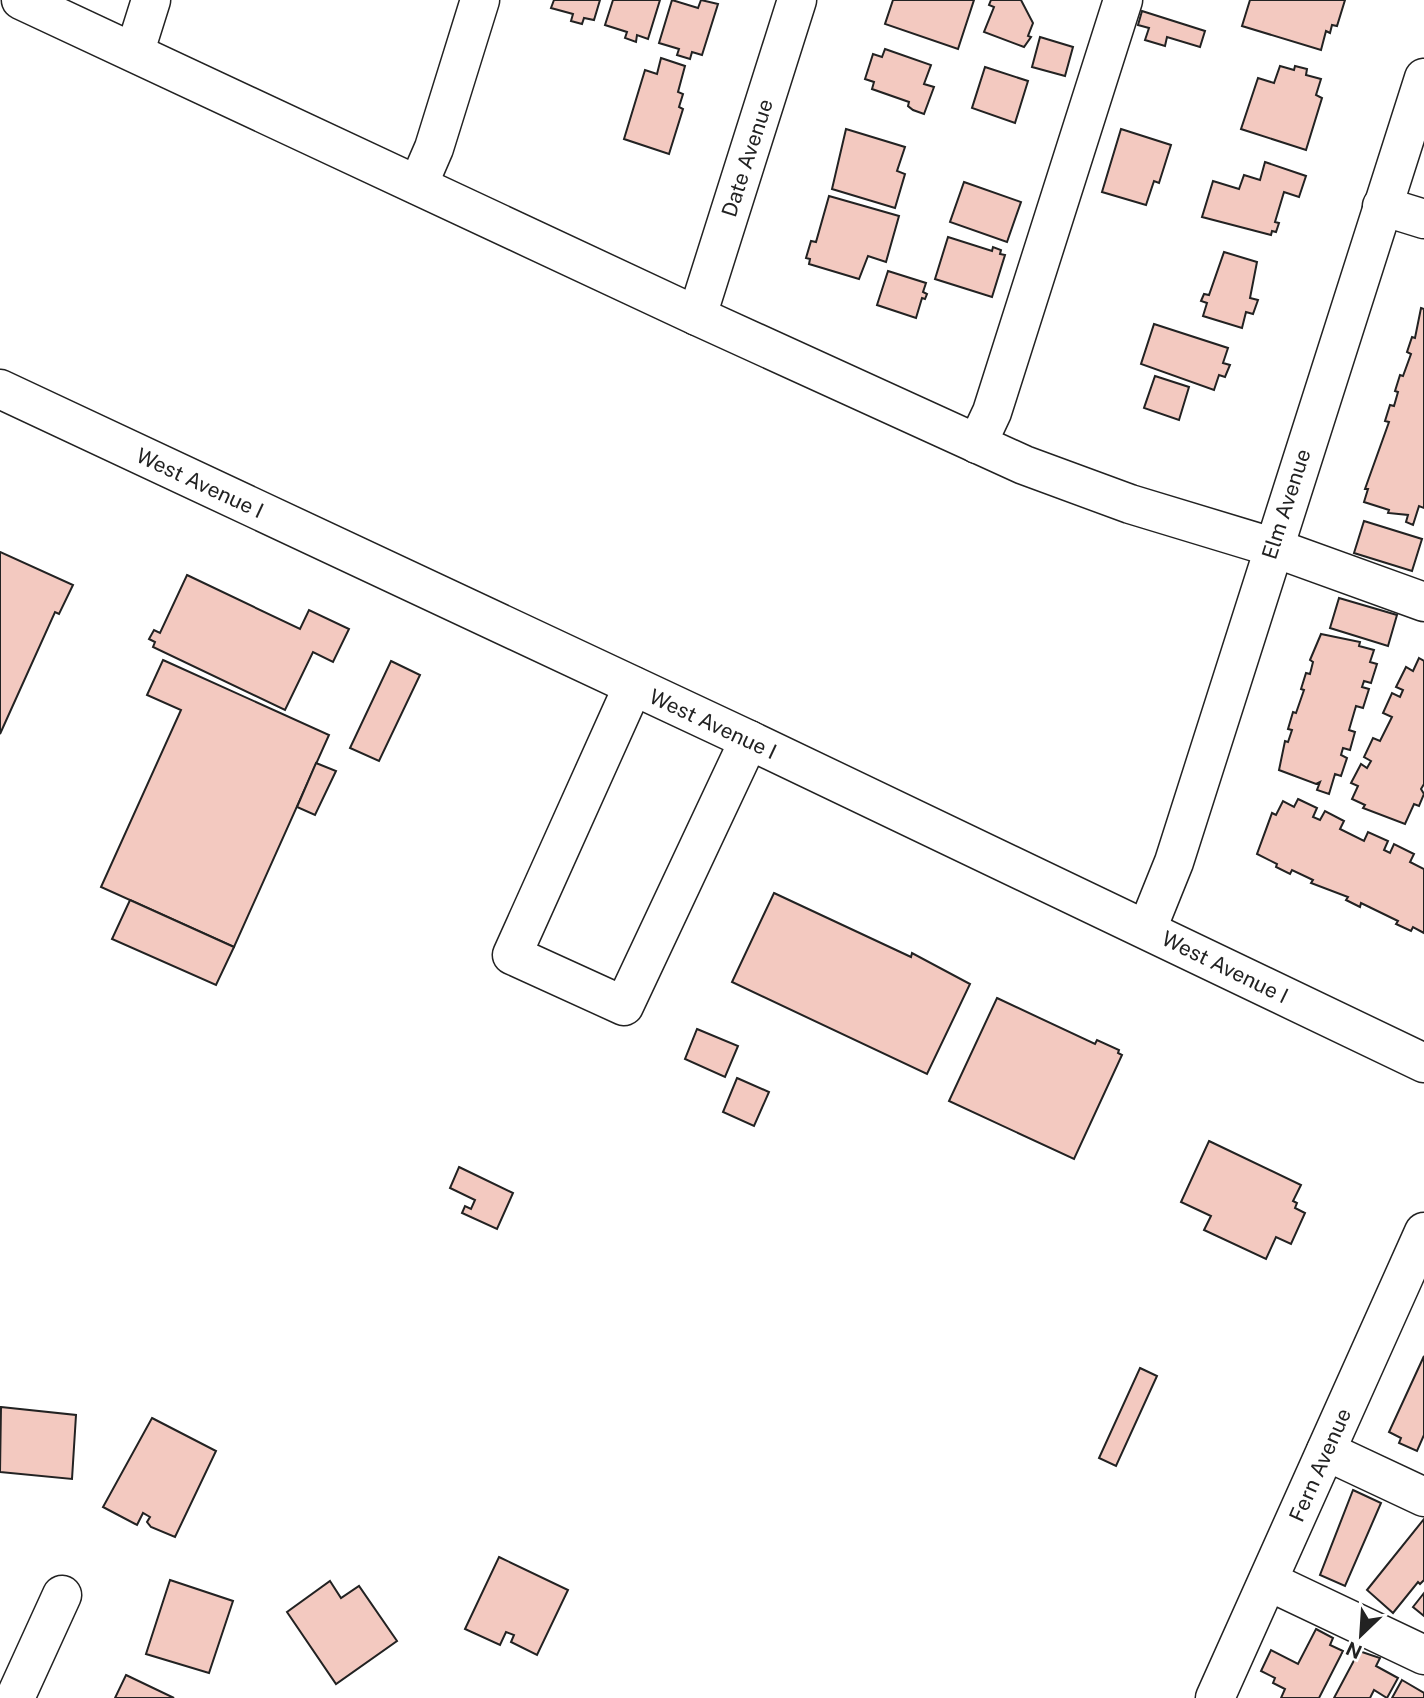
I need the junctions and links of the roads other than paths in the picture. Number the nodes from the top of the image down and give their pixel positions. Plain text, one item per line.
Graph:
1 (21, 0) edge
2 (151, 0) edge
3 (480, 0) edge
4 (797, 0) edge
5 (1123, 0) edge
6 (135, 51) junction
7 (1421, 94) edge
8 (418, 185) junction
9 (1382, 206) junction
10 (1424, 219) edge
11 (697, 316) junction
12 (0, 389) edge
13 (977, 444) junction
14 (1272, 547) junction
15 (1424, 602) edge
16 (633, 686) junction
17 (749, 740) junction
18 (1147, 929) junction
19 (1424, 1063) edge
20 (1424, 1232) edge
21 (1326, 1451) junction
22 (1424, 1497) edge
23 (1268, 1581) junction
24 (62, 1595) dead end
25 (1424, 1655) edge
26 (15, 1698) edge
27 (1215, 1698) edge

1 - 6 street
2 - 6 street
3 - 8 street
4 - 11 street, Date Avenue
5 - 13 street
6 - 8 street
7 - 9 street, Elm Avenue
8 - 11 street
9 - 10 street
9 - 14 street, Elm Avenue
11 - 13 street
12 - 16 street, West Avenue I
13 - 14 street
14 - 15 street
14 - 18 street, Elm Avenue
16 - 17 street, West Avenue I
16 - 17 street
17 - 18 street, West Avenue I
18 - 19 street, West Avenue I
20 - 21 street, Fern Avenue
21 - 22 street
21 - 23 street, Fern Avenue
23 - 25 street
23 - 27 street, Fern Avenue
24 - 26 street

